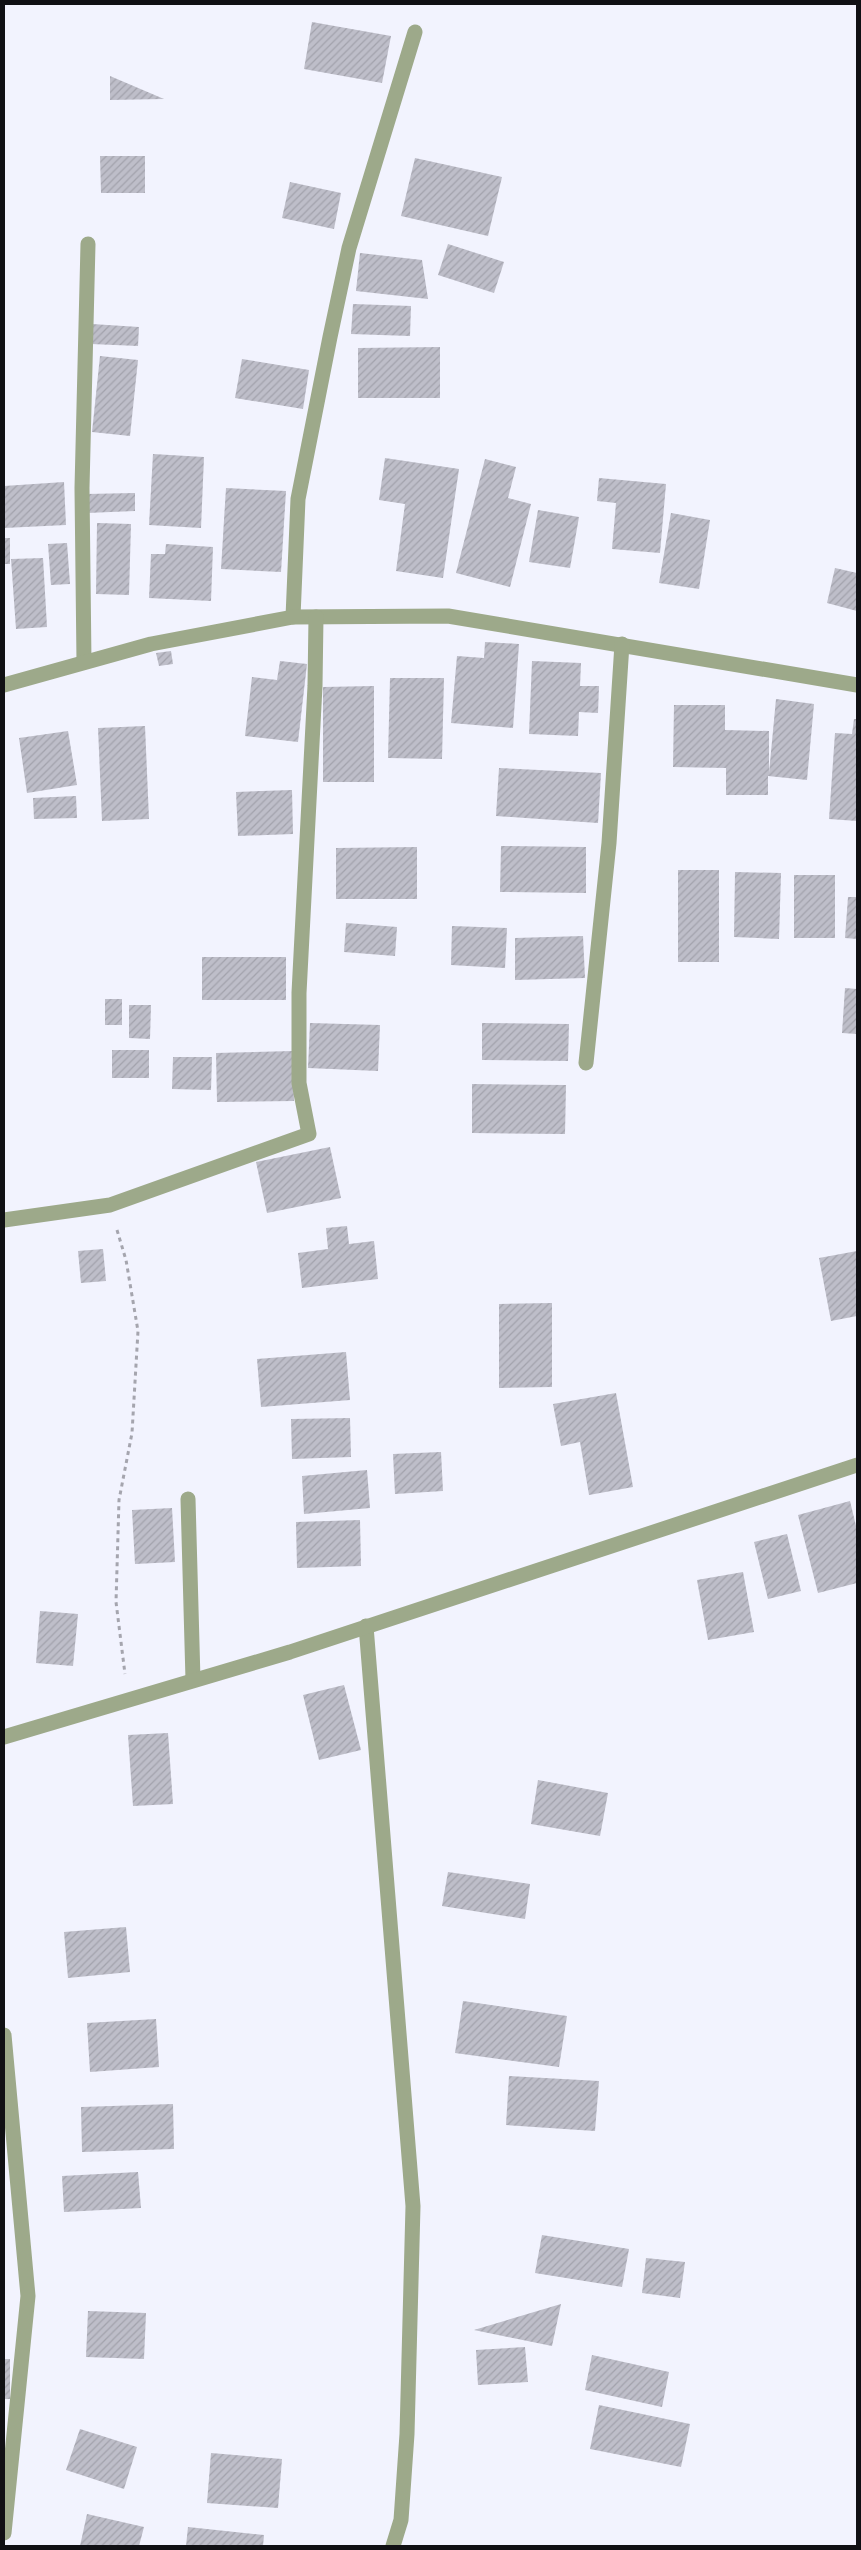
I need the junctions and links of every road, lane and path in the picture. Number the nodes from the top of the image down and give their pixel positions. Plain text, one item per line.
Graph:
1 (415, 32) dead end
2 (88, 244) dead end
3 (293, 617) junction
4 (316, 617) junction
5 (622, 644) junction
6 (84, 662) junction
7 (4, 684) edge
8 (857, 685) edge
9 (586, 1063) dead end
10 (110, 1205) junction
11 (4, 1220) edge
12 (857, 1465) edge
13 (188, 1499) dead end
14 (366, 1626) junction
15 (194, 1680) junction
16 (128, 1700) junction
17 (4, 1737) edge
18 (4, 2035) edge
19 (4, 2533) edge
20 (392, 2546) edge

1 - 3 street
2 - 6 street
3 - 4 street
3 - 6 street
4 - 5 street
4 - 10 street
5 - 8 street
5 - 9 street
6 - 7 street
10 - 11 street
10 - 16 path
12 - 14 street
13 - 15 street
14 - 15 street
14 - 20 street
15 - 16 street
16 - 17 street
18 - 19 street

